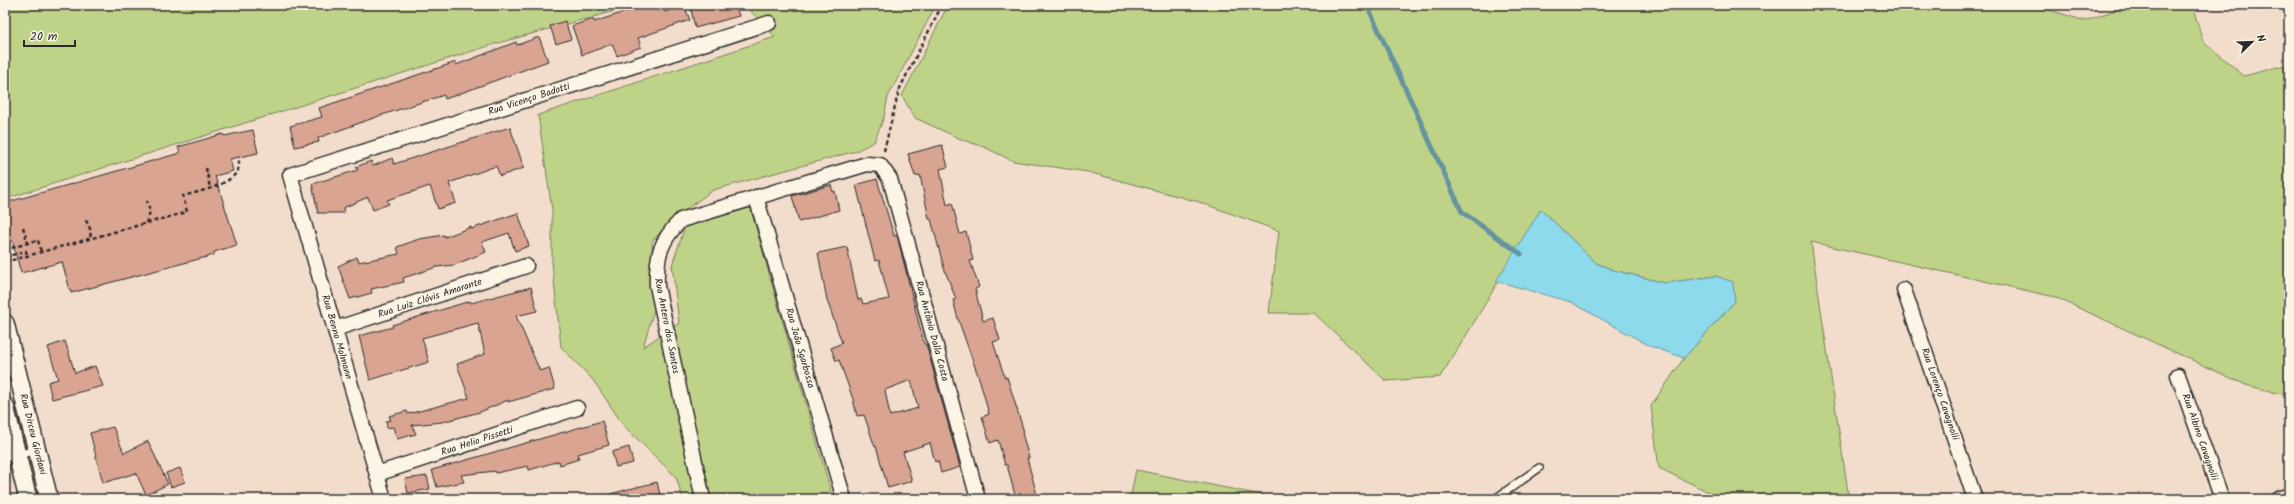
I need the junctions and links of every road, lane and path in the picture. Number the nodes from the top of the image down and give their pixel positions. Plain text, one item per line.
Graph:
1 (942, 5) edge
2 (768, 23) dead end
3 (239, 157) dead end
4 (880, 165) junction
5 (206, 168) dead end
6 (290, 175) joint
7 (210, 188) junction
8 (756, 198) junction
9 (146, 201) dead end
10 (86, 220) dead end
11 (146, 223) junction
12 (23, 227) dead end
13 (90, 239) junction
14 (28, 244) junction
15 (5, 250) edge
16 (41, 252) junction
17 (27, 256) junction
18 (5, 257) edge
19 (5, 262) edge
20 (526, 266) dead end
21 (1904, 290) dead end
22 (5, 323) edge
23 (335, 329) junction
24 (11, 370) edge
25 (2178, 375) dead end
26 (5, 406) edge
27 (577, 408) dead end
28 (37, 450) junction
29 (10, 456) edge
30 (1539, 468) dead end
31 (377, 474) junction
32 (2289, 495) edge
33 (28, 499) edge
34 (49, 499) edge
35 (384, 499) edge
36 (703, 499) edge
37 (844, 499) edge
38 (978, 499) edge
39 (1495, 499) edge
40 (1975, 499) edge
41 (2222, 499) edge
42 (2278, 499) edge

1 - 4 path
2 - 6 street, Rua Vicenço Badotti
3 - 7 path
4 - 8 street, Rua Antero dos Santos
4 - 38 street, Rua Antônio Dalla Costa
5 - 7 path
6 - 23 street, Rua Benno Molmann
7 - 11 path
8 - 36 street, Rua Antero dos Santos
8 - 37 street, Rua João Sgarbossa
9 - 11 path
10 - 13 path
11 - 13 path
12 - 14 path
13 - 16 path
14 - 15 path
14 - 16 path
16 - 17 path
17 - 18 path
17 - 19 path
20 - 23 street, Rua Luiz Clóvis Amarante
21 - 40 street, Rua Lorenço Cavagnolli
22 - 24 street, Rua Dirceu Giordani
23 - 31 street, Rua Benno Molmann
24 - 28 street, Rua Dirceu Giordani
25 - 41 street, Rua Albino Cavagnolli
26 - 29 street, Rua Dirceu Giordani
27 - 31 street, Rua Helio Pissetti
28 - 29 lane
28 - 34 street, Rua Dirceu Giordani
29 - 33 street, Rua Dirceu Giordani
30 - 39 lane
31 - 35 street, Rua Benno Molmann
32 - 42 street

